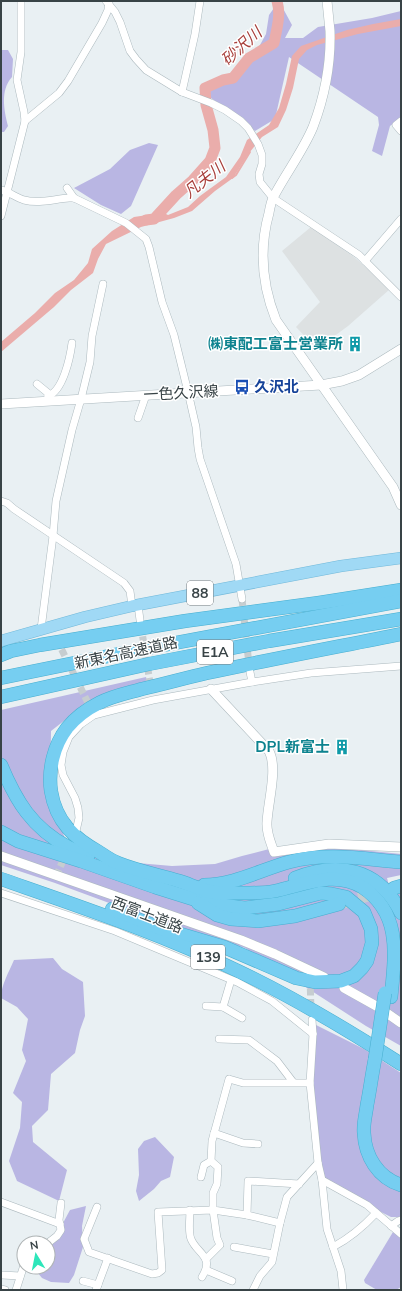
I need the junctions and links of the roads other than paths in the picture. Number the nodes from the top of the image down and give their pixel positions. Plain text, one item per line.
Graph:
1 (21, 1) edge
2 (200, 1) edge
3 (327, 1) edge
4 (108, 2) edge
5 (182, 92) junction
6 (25, 121) junction
7 (401, 121) edge
8 (401, 131) edge
9 (67, 188) dead end
10 (4, 191) edge
11 (74, 198) junction
12 (273, 198) junction
13 (1, 216) edge
14 (401, 219) edge
15 (365, 261) junction
16 (103, 284) dead end
17 (401, 297) edge
18 (72, 344) dead end
19 (401, 349) edge
20 (37, 384) dead end
21 (321, 385) junction
22 (188, 392) junction
23 (146, 395) junction
24 (48, 399) junction
25 (81, 399) junction
26 (1, 404) edge
27 (138, 418) dead end
28 (1, 501) edge
29 (401, 505) edge
30 (53, 536) junction
31 (401, 558) edge
32 (240, 586) junction
33 (397, 596) edge
34 (242, 599) tunnel mouth
35 (135, 606) junction
36 (401, 619) edge
37 (140, 620) tunnel mouth
38 (49, 630) junction
39 (401, 634) edge
40 (1, 641) edge
41 (1, 655) edge
42 (401, 666) edge
43 (250, 672) tunnel mouth
44 (1, 678) edge
45 (252, 682) junction
46 (211, 690) junction
47 (151, 692) tunnel mouth
48 (1, 697) edge
49 (153, 700) junction
50 (1, 765) edge
51 (1, 823) edge
52 (76, 831) dead end
53 (1, 832) edge
54 (401, 847) edge
55 (53, 853) junction
56 (1, 856) edge
57 (401, 862) edge
58 (118, 863) junction
59 (1, 870) edge
60 (1, 879) edge
61 (190, 884) junction
62 (1, 893) edge
63 (192, 899) junction
64 (221, 899) junction
65 (339, 904) tunnel mouth
66 (401, 912) edge
67 (170, 932) junction
68 (234, 976) junction
69 (324, 977) dead end
70 (344, 988) dead end
71 (206, 1006) dead end
72 (223, 1007) junction
73 (242, 1018) dead end
74 (312, 1020) dead end
75 (401, 1023) edge
76 (313, 1034) junction
77 (219, 1039) dead end
78 (401, 1054) edge
79 (378, 1060) junction
80 (401, 1064) edge
81 (401, 1071) edge
82 (293, 1082) junction
83 (310, 1082) junction
84 (214, 1133) junction
85 (258, 1144) dead end
86 (211, 1161) junction
87 (318, 1163) junction
88 (201, 1177) dead end
89 (401, 1178) edge
90 (322, 1180) junction
91 (299, 1184) junction
92 (401, 1185) edge
93 (1, 1202) edge
94 (61, 1203) dead end
95 (97, 1207) dead end
96 (190, 1210) junction
97 (213, 1210) junction
98 (376, 1214) junction
99 (247, 1216) junction
100 (401, 1220) edge
101 (280, 1223) junction
102 (60, 1224) junction
103 (391, 1226) junction
104 (401, 1234) edge
105 (56, 1237) edge
106 (234, 1247) dead end
107 (333, 1247) junction
108 (273, 1254) junction
109 (108, 1258) junction
110 (206, 1259) junction
111 (2, 1275) edge
112 (20, 1276) joint
113 (83, 1281) dead end
114 (232, 1281) dead end
115 (97, 1288) edge
116 (1, 1289) edge
117 (5, 1290) edge
118 (16, 1290) edge
119 (253, 1290) edge
120 (343, 1290) edge

1 - 6 street
2 - 5 street
3 - 12 street
4 - 5 street
4 - 6 street
5 - 12 street
6 - 10 street
7 - 8 street
9 - 11 street
10 - 11 street
10 - 13 street
11 - 22 street
12 - 15 street
12 - 21 street
14 - 15 street
15 - 17 street
16 - 25 street
18 - 24 street
19 - 21 street, 一色久沢線
20 - 24 street
21 - 22 street, 一色久沢線
21 - 29 street
22 - 23 street, 一色久沢線
22 - 32 street
23 - 25 street, 一色久沢線
23 - 27 street
24 - 25 street, 一色久沢線
24 - 26 street, 一色久沢線
25 - 30 street
28 - 30 street
30 - 35 street
30 - 38 street
31 - 32 main road, 88
32 - 34 street
32 - 35 main road, 88
33 - 41 highway
33 - 44 highway, 新東名高速道路 / E1A
35 - 37 street
35 - 38 main road, 88
36 - 48 highway, 新東名高速道路 / E1A
38 - 40 main road, 88
39 - 58 highway
42 - 45 street
43 - 45 street
45 - 46 street
46 - 49 street
46 - 54 street
47 - 49 street
49 - 52 street
50 - 58 highway
51 - 55 highway
53 - 55 highway
55 - 63 highway
56 - 69 street
57 - 61 highway
58 - 61 highway
59 - 67 highway, 西富士道路 / 139
60 - 68 highway, 西富士道路 / 139
61 - 64 highway
62 - 68 street
63 - 64 highway
63 - 65 highway
64 - 66 highway
64 - 67 highway
64 - 79 highway, bridge
67 - 78 highway, 西富士道路 / 139
68 - 72 street
68 - 76 street
68 - 80 highway, 西富士道路 / 139
68 - 81 highway
70 - 75 street
71 - 72 street
72 - 73 street
74 - 76 street
76 - 83 street
77 - 82 street
79 - 89 highway
79 - 92 highway
82 - 83 street
82 - 84 street
83 - 87 street
84 - 85 street
84 - 86 street
86 - 88 street
86 - 97 street
87 - 90 street
87 - 91 street
90 - 98 street
90 - 107 street
91 - 99 street
91 - 101 street
93 - 102 street
94 - 102 street
95 - 109 street
96 - 97 street
96 - 109 street
96 - 110 street
97 - 99 street
97 - 110 street
98 - 103 street
98 - 107 street
99 - 101 street
100 - 103 street
101 - 108 street
102 - 105 street
103 - 104 street
106 - 108 street
107 - 120 street
108 - 119 street
109 - 115 street
110 - 114 street
111 - 112 street
112 - 118 street
113 - 115 street
116 - 117 street

